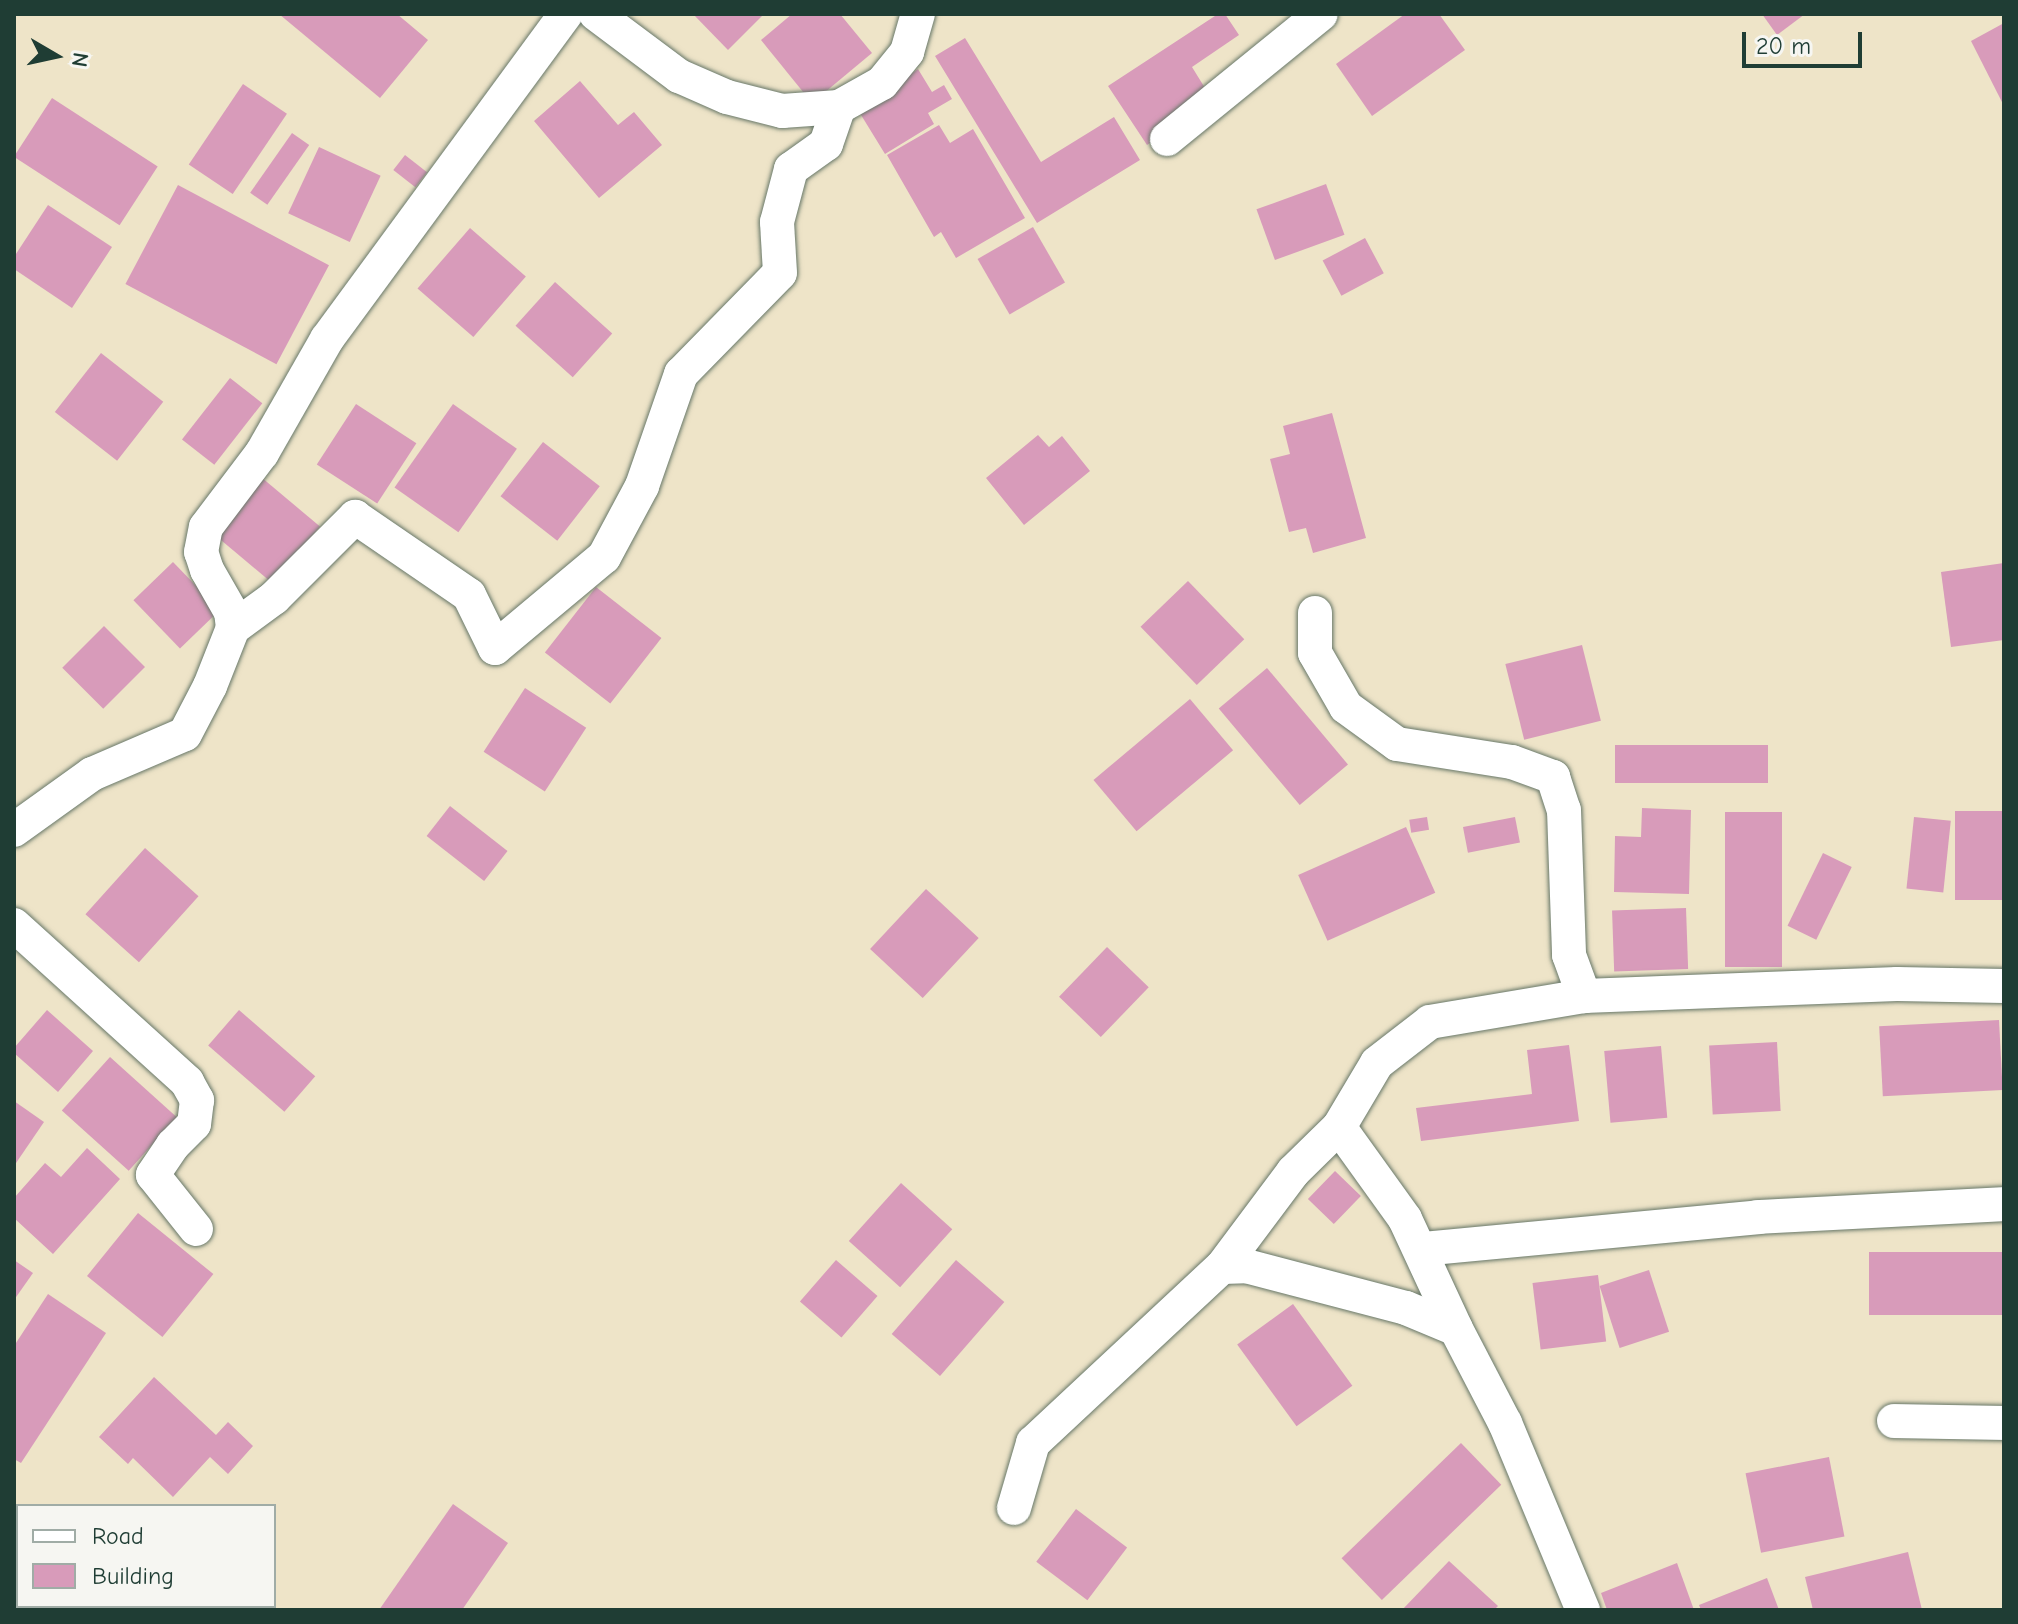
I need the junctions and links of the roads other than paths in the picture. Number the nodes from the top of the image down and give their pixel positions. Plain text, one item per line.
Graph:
1 (566, 14) edge
2 (596, 14) edge
3 (918, 14) edge
4 (1321, 14) edge
5 (839, 107) junction
6 (1167, 139) dead end
7 (1315, 613) dead end
8 (233, 628) junction
9 (14, 830) edge
10 (14, 925) edge
11 (2004, 986) edge
12 (1584, 996) junction
13 (1339, 1127) junction
14 (2004, 1204) edge
15 (196, 1229) dead end
16 (1422, 1249) junction
17 (1222, 1267) junction
18 (1456, 1329) junction
19 (1894, 1421) dead end
20 (2004, 1423) edge
21 (1014, 1508) dead end
22 (1583, 1610) edge

1 - 8 street
2 - 5 street
3 - 5 street
4 - 6 street
5 - 8 street
7 - 12 street
8 - 9 street
10 - 15 street
11 - 12 street
12 - 13 street
13 - 16 street
13 - 17 street
14 - 16 street
16 - 18 street
17 - 18 street
17 - 21 street
18 - 22 street
19 - 20 street

